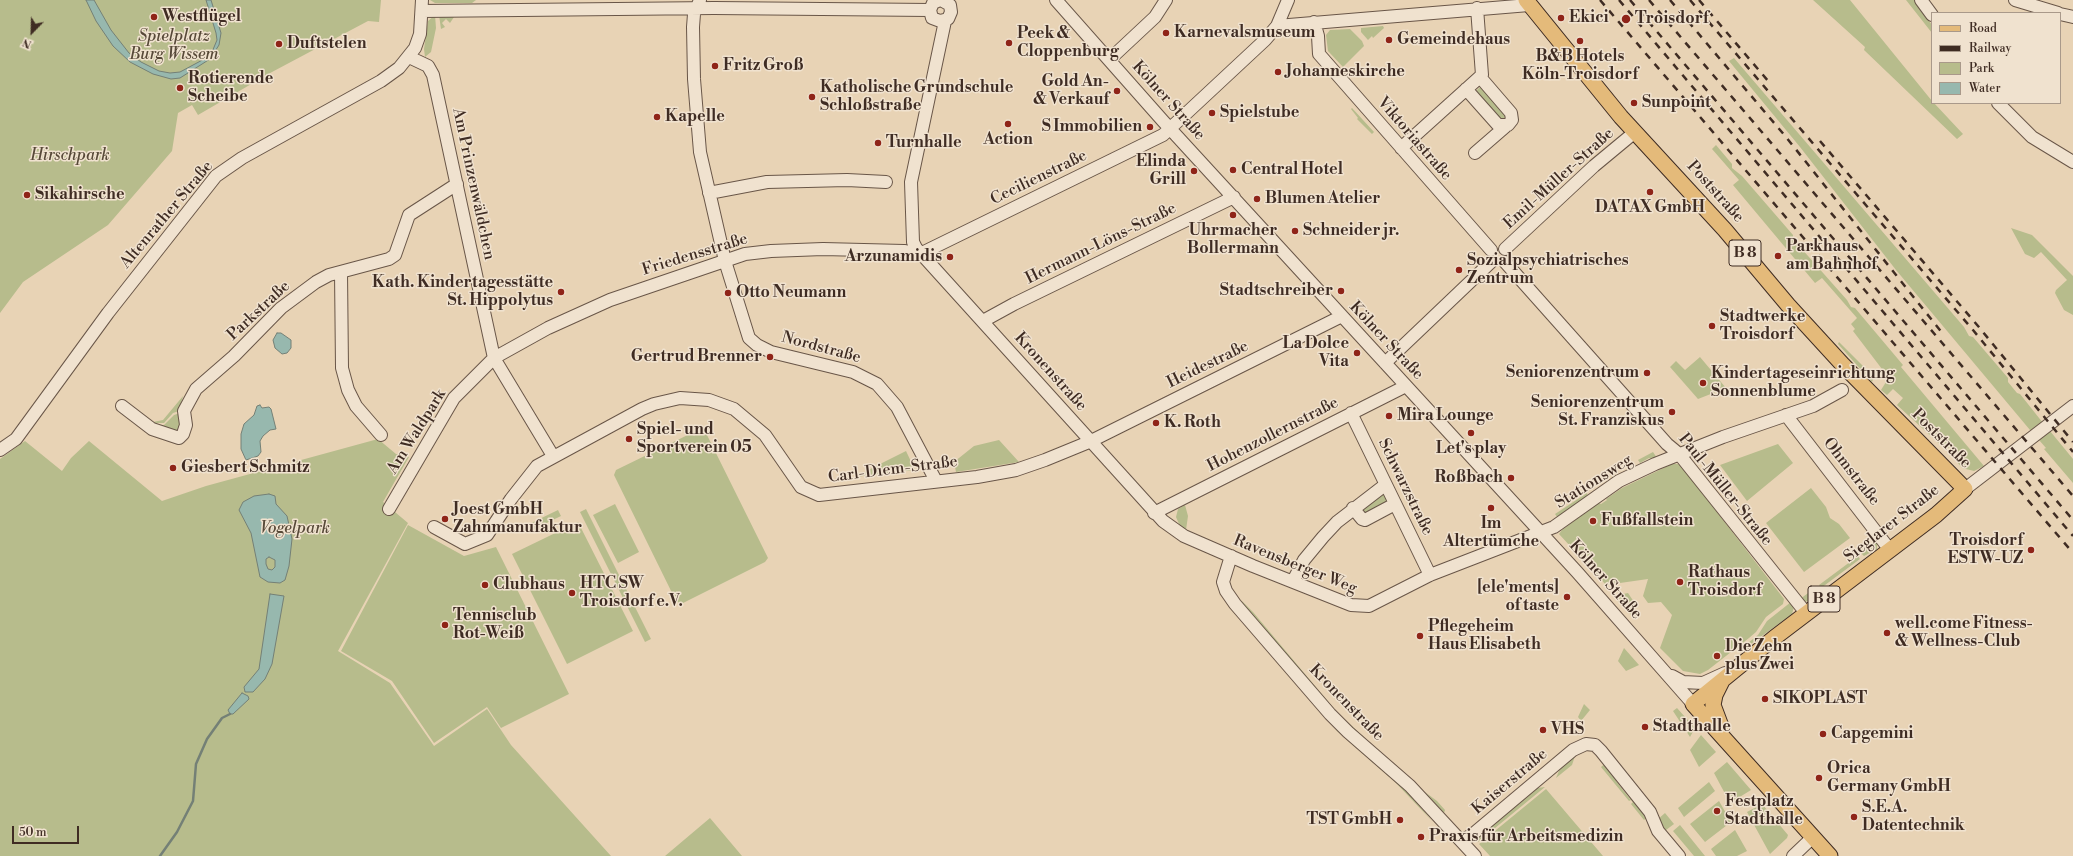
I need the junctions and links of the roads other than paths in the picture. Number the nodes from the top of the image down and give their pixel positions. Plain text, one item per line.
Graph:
1 (943, 0) edge
2 (1056, 0) edge
3 (1166, 0) edge
4 (1288, 0) edge
5 (1920, 0) edge
6 (2015, 0) edge
7 (1528, 2) edge
8 (698, 4) edge
9 (890, 4) edge
10 (422, 5) edge
11 (490, 5) edge
12 (1477, 8) junction
13 (930, 10) junction
14 (2056, 12) edge
15 (1931, 14) edge
16 (2061, 14) edge
17 (2073, 17) edge
18 (945, 20) junction
19 (1314, 22) junction
20 (1277, 26) junction
21 (409, 57) junction
22 (1109, 60) junction
23 (1480, 77) junction
24 (1466, 89) junction
25 (1999, 104) edge
26 (1504, 126) junction
27 (1171, 129) junction
28 (1635, 132) junction
29 (1401, 148) junction
30 (1475, 153) dead end
31 (2073, 162) edge
32 (886, 182) dead end
33 (457, 184) junction
34 (709, 193) junction
35 (1234, 197) junction
36 (1505, 249) junction
37 (920, 254) junction
38 (1491, 256) junction
39 (725, 261) junction
40 (1505, 262) junction
41 (341, 272) junction
42 (1342, 316) junction
43 (983, 321) junction
44 (494, 358) junction
45 (1385, 363) junction
46 (1406, 386) junction
47 (1842, 390) dead end
48 (122, 406) dead end
49 (2073, 406) edge
50 (1351, 413) junction
51 (1786, 415) junction
52 (381, 435) dead end
53 (1089, 442) junction
54 (0, 450) edge
55 (1679, 454) junction
56 (553, 456) junction
57 (936, 480) junction
58 (1385, 485) junction
59 (1965, 489) junction
60 (1395, 504) junction
61 (1353, 508) junction
62 (389, 509) dead end
63 (1154, 513) junction
64 (434, 527) dead end
65 (1541, 533) junction
66 (1890, 550) junction
67 (1231, 556) junction
68 (1430, 575) junction
69 (1294, 581) junction
70 (1806, 613) junction
71 (1665, 673) junction
72 (1728, 675) junction
73 (1693, 704) junction
74 (1729, 743) junction
75 (1813, 837) junction
76 (1462, 841) junction
77 (1475, 856) edge
78 (1679, 856) edge
79 (1793, 856) edge
80 (1830, 856) edge

1 - 13 street
1 - 18 street
2 - 22 street, Kölner Straße
3 - 22 street
4 - 20 street, Cecilienstraße
5 - 15 street
6 - 14 street
7 - 12 street
7 - 28 main road, Poststraße / B 8
8 - 9 street
8 - 11 street
8 - 34 street, Nordstraße
9 - 13 street
10 - 11 street
10 - 21 street, Altenrather Straße
12 - 19 street
12 - 23 street
13 - 18 street
16 - 17 street
18 - 37 street
19 - 20 street
19 - 29 street, Viktoriastraße
20 - 27 street, Cecilienstraße
21 - 33 street, Am Prinzenwäldchen
21 - 54 street, Altenrather Straße
22 - 27 street, Kölner Straße
23 - 24 street
23 - 26 street
24 - 26 street
24 - 29 street
25 - 31 street
26 - 30 street
27 - 35 street, Kölner Straße
27 - 37 street, Cecilienstraße
28 - 36 street, Emil-Müller-Straße
28 - 59 main road, Poststraße / B 8
29 - 38 street, Viktoriastraße
32 - 34 street
33 - 41 street, Parkstraße
33 - 44 street, Am Prinzenwäldchen
34 - 39 street, Nordstraße
35 - 42 street, Kölner Straße
35 - 43 street, Hermann-Löns-Straße
36 - 38 street, Emil-Müller-Straße
36 - 40 street, Emil-Müller-Straße
37 - 39 street, Friedensstraße
37 - 43 street, Kronenstraße
38 - 40 street
38 - 45 street
39 - 44 street, Friedensstraße
39 - 57 street, Nordstraße
40 - 55 street, Paul-Müller-Straße
41 - 48 street, Parkstraße
41 - 52 street
42 - 45 street, Kölner Straße
42 - 53 street, Heidestraße
43 - 53 street, Kronenstraße
44 - 56 street, Am Prinzenwäldchen
44 - 62 street, Am Waldpark
45 - 46 street, Kölner Straße
46 - 50 street, Hohenzollernstraße
46 - 65 street, Kölner Straße
47 - 51 street, Stationsweg
49 - 59 street, Sieglarer Straße
50 - 58 street, Schwarzstraße
50 - 63 street, Hohenzollernstraße
51 - 55 street, Stationsweg
51 - 66 street, Ohmstraße
53 - 57 street, Carl-Diem-Straße
53 - 63 street, Kronenstraße
55 - 65 street, Stationsweg
55 - 70 street, Paul-Müller-Straße
56 - 57 street, Carl-Diem-Straße
56 - 64 street, Carl-Diem-Straße
58 - 60 street, Schwarzstraße
58 - 61 street
59 - 66 main road, Sieglarer Straße / B 8
60 - 61 street
60 - 68 street, Schwarzstraße
61 - 69 street
63 - 67 street, Ravensberger Weg
65 - 68 street, Ravensberger Weg
65 - 71 street, Kölner Straße
66 - 70 main road, Sieglarer Straße / B 8
67 - 69 street, Ravensberger Weg
67 - 76 street, Kronenstraße
68 - 69 street, Ravensberger Weg
70 - 72 main road, Sieglarer Straße / B 8
71 - 72 street, Sieglarer Straße
71 - 73 street, Kölner Straße
72 - 73 main road, Sieglarer Straße / B 8
72 - 74 main road, B 8
73 - 74 main road, B 8
74 - 75 main road, B 8
75 - 79 street
75 - 80 main road, B 8
76 - 77 street, Kronenstraße
76 - 78 street, Kaiserstraße

